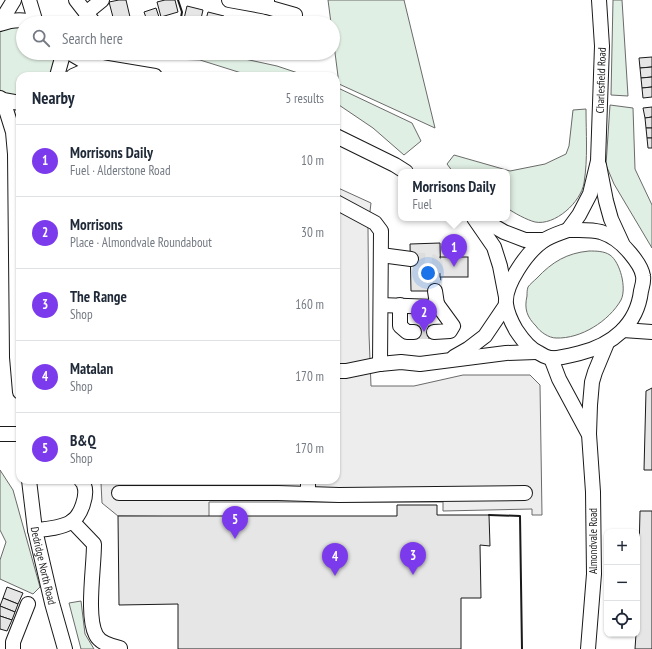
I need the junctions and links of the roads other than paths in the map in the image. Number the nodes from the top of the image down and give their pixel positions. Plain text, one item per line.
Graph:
1 (14, 0) edge
2 (29, 0) edge
3 (76, 0) edge
4 (102, 0) edge
5 (229, 0) edge
6 (599, 0) edge
7 (267, 3) edge
8 (295, 15) dead end
9 (33, 16) edge
10 (88, 16) edge
11 (91, 16) edge
12 (16, 20) edge
13 (0, 24) edge
14 (61, 60) edge
15 (82, 60) edge
16 (101, 67) junction
17 (58, 72) edge
18 (82, 72) edge
19 (131, 72) edge
20 (2, 99) edge
21 (16, 101) edge
22 (340, 138) edge
23 (16, 151) edge
24 (15, 154) junction
25 (598, 161) junction
26 (401, 169) edge
27 (340, 204) edge
28 (476, 221) edge
29 (485, 221) edge
30 (568, 230) junction
31 (544, 240) junction
32 (622, 243) junction
33 (16, 255) edge
34 (381, 255) junction
35 (411, 260) tunnel mouth
36 (648, 280) edge
37 (506, 301) junction
38 (381, 305) junction
39 (400, 305) junction
40 (623, 330) junction
41 (414, 332) tunnel mouth
42 (434, 332) tunnel mouth
43 (652, 332) edge
44 (607, 342) junction
45 (536, 352) junction
46 (551, 358) junction
47 (446, 361) junction
48 (380, 364) junction
49 (340, 371) edge
50 (0, 434) edge
51 (16, 434) edge
52 (589, 434) junction
53 (29, 484) edge
54 (83, 484) edge
55 (308, 484) edge
56 (119, 493) dead end
57 (525, 493) dead end
58 (308, 494) junction
59 (72, 521) junction
60 (35, 530) junction
61 (28, 604) dead end
62 (120, 648) dead end
63 (13, 649) edge
64 (65, 649) edge
65 (588, 649) edge

1 - 13 street
2 - 9 street
3 - 10 street
4 - 11 street
5 - 7 street
6 - 25 street, Charlesfield Road
7 - 8 street
12 - 13 street
14 - 17 street
15 - 16 street
16 - 18 street
16 - 19 street
20 - 21 street
20 - 24 street
22 - 26 street
23 - 24 street
24 - 33 street
25 - 30 street, Charlesfield Road
25 - 32 street, Charlesfield Road
27 - 34 street
28 - 37 street
29 - 31 street
30 - 31 street
30 - 32 street
31 - 37 street
32 - 36 street
34 - 35 street
34 - 38 street
36 - 40 street
37 - 45 street
37 - 47 street
38 - 39 street
38 - 48 street
39 - 41 street
39 - 42 street
40 - 43 street
40 - 44 street
44 - 46 street
44 - 52 street, Almondvale Road
45 - 46 street
45 - 47 street
46 - 52 street, Almondvale Road
47 - 48 street
48 - 49 street
50 - 51 street
52 - 65 street, Almondvale Road
53 - 60 street, Dedridge North Road
54 - 59 street
55 - 58 street
56 - 58 street
57 - 58 street
59 - 60 street
59 - 62 street
60 - 64 street, Dedridge North Road
61 - 63 street

